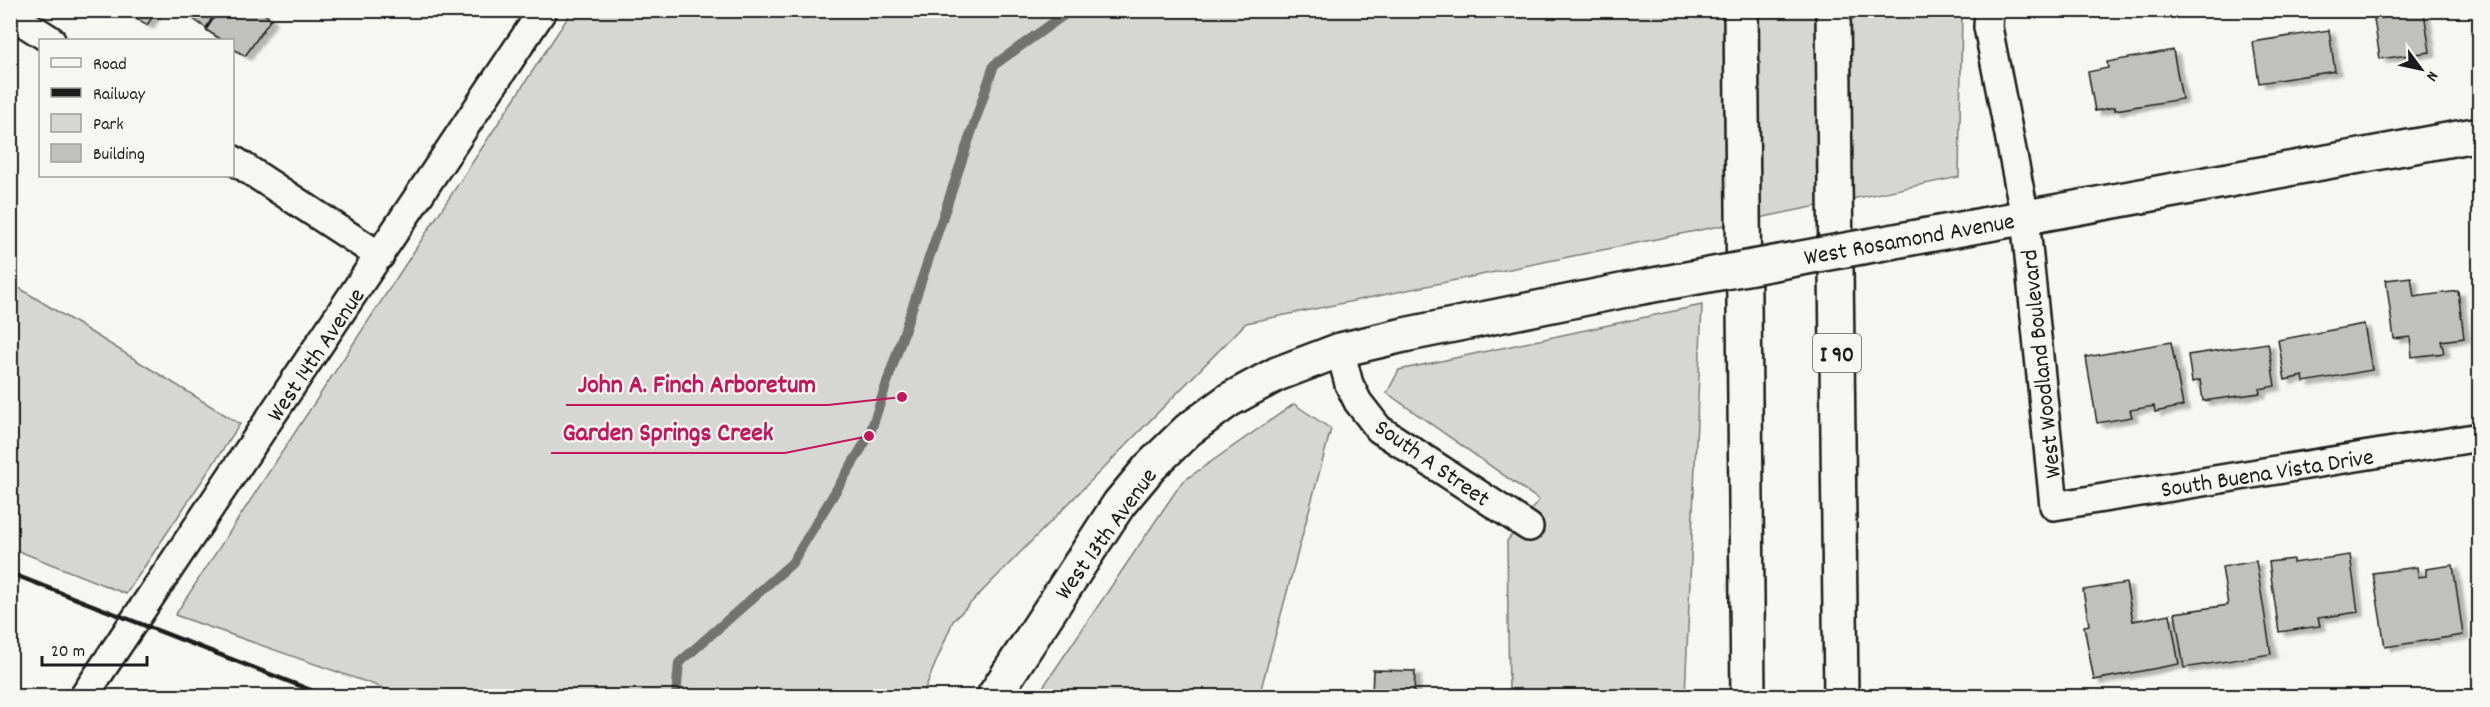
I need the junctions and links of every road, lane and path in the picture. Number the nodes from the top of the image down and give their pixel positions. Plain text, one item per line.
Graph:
1 (543, 10) edge
2 (1741, 10) edge
3 (1833, 10) edge
4 (1989, 10) edge
5 (10, 14) edge
6 (49, 39) edge
7 (2480, 134) edge
8 (234, 160) edge
9 (2025, 217) junction
10 (380, 256) junction
11 (1340, 351) junction
12 (2480, 437) edge
13 (2054, 506) joint
14 (1529, 527) dead end
15 (84, 696) edge
16 (994, 696) edge
17 (1748, 696) edge
18 (1840, 696) edge

1 - 10 street, West 14th Avenue
2 - 17 main road
3 - 18 main road, I 90
4 - 9 street, West Woodland Boulevard
5 - 6 street
7 - 9 main road, West Rosamond Avenue
8 - 10 street
9 - 11 main road, West Rosamond Avenue, bridge
9 - 13 street, West Woodland Boulevard
10 - 15 street, West 14th Avenue
11 - 14 street, South A Street
11 - 16 main road, West 13th Avenue
12 - 13 street, South Buena Vista Drive

